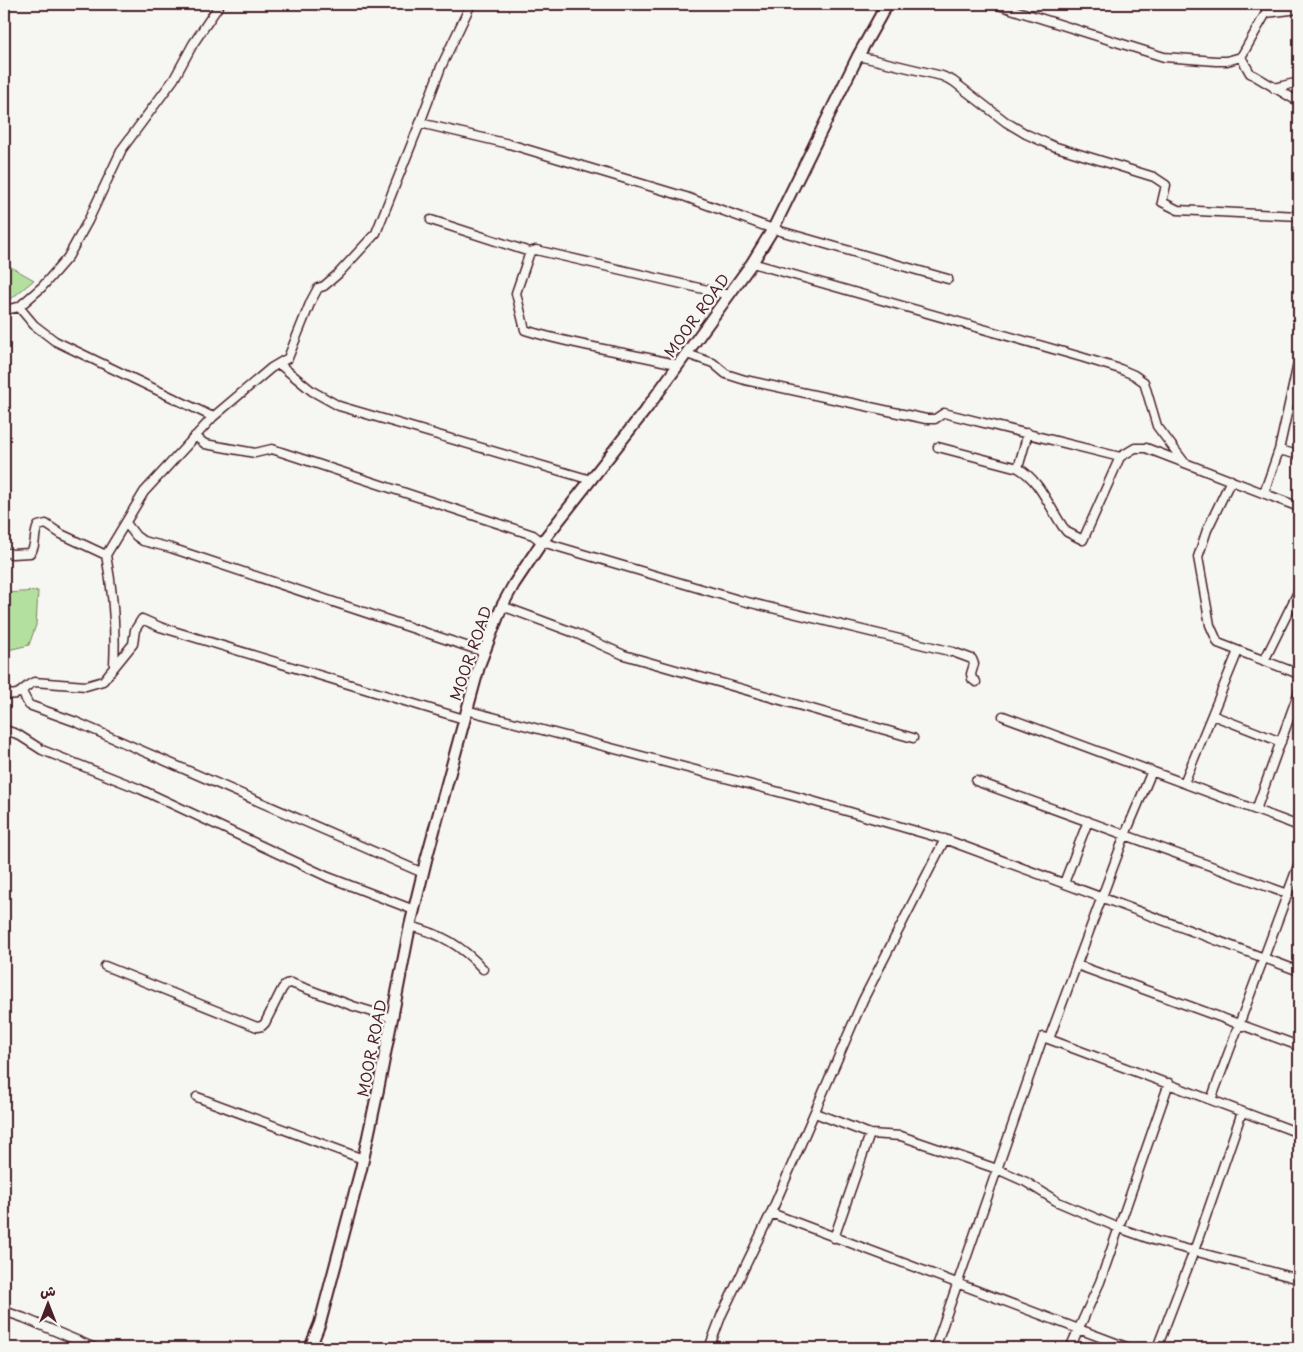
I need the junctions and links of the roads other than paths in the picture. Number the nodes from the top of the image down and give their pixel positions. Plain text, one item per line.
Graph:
1 (220, 4) edge
2 (471, 4) edge
3 (887, 4) edge
4 (995, 4) edge
5 (1268, 4) edge
6 (1299, 9) edge
7 (1266, 14) junction
8 (858, 56) junction
9 (1241, 56) junction
10 (1299, 82) edge
11 (1274, 88) junction
12 (1299, 102) edge
13 (420, 123) junction
14 (1299, 216) edge
15 (431, 220) dead end
16 (773, 229) junction
17 (530, 252) junction
18 (752, 263) junction
19 (948, 279) dead end
20 (729, 295) junction
21 (18, 307) junction
22 (4, 310) edge
23 (687, 354) junction
24 (1299, 358) edge
25 (279, 364) junction
26 (678, 365) junction
27 (213, 417) junction
28 (1028, 433) junction
29 (195, 436) junction
30 (938, 447) dead end
31 (1279, 450) junction
32 (1299, 455) edge
33 (1120, 457) junction
34 (1184, 462) junction
35 (1018, 468) junction
36 (591, 480) junction
37 (1231, 480) junction
38 (1264, 493) junction
39 (1299, 507) edge
40 (126, 523) junction
41 (542, 542) junction
42 (4, 552) edge
43 (106, 555) junction
44 (1299, 590) edge
45 (502, 606) junction
46 (1238, 651) junction
47 (484, 652) junction
48 (1264, 661) junction
49 (114, 665) junction
50 (1299, 674) edge
51 (976, 682) dead end
52 (1299, 691) edge
53 (22, 692) junction
54 (4, 694) edge
55 (1297, 705) edge
56 (465, 714) junction
57 (1212, 715) junction
58 (1003, 716) dead end
59 (4, 727) edge
60 (914, 738) dead end
61 (1281, 742) junction
62 (1152, 771) junction
63 (976, 781) dead end
64 (1184, 783) junction
65 (1256, 810) junction
66 (1088, 821) junction
67 (1299, 826) edge
68 (1125, 835) junction
69 (945, 839) junction
70 (1299, 863) edge
71 (423, 873) junction
72 (1064, 883) junction
73 (1288, 894) junction
74 (1102, 898) junction
75 (414, 910) junction
76 (410, 926) junction
77 (1264, 958) junction
78 (1077, 965) junction
79 (105, 966) dead end
80 (483, 969) dead end
81 (1299, 971) edge
82 (392, 1018) junction
83 (1238, 1024) junction
84 (1049, 1039) junction
85 (1299, 1046) edge
86 (1170, 1083) junction
87 (197, 1097) dead end
88 (1211, 1100) junction
89 (1242, 1112) junction
90 (815, 1113) junction
91 (1299, 1133) edge
92 (870, 1134) junction
93 (364, 1159) junction
94 (997, 1169) junction
95 (770, 1213) junction
96 (1119, 1228) junction
97 (834, 1238) junction
98 (1194, 1251) junction
99 (1299, 1280) edge
100 (958, 1284) junction
101 (4, 1311) edge
102 (1080, 1330) junction
103 (710, 1346) edge
104 (95, 1348) edge
105 (310, 1348) edge
106 (723, 1348) edge
107 (935, 1348) edge
108 (1070, 1348) edge
109 (1129, 1348) edge
110 (1157, 1348) edge

1 - 21 street
2 - 13 street
3 - 8 street, MOOR ROAD
4 - 9 street
5 - 7 street
6 - 7 street
7 - 9 street
8 - 14 street
8 - 16 street, MOOR ROAD
9 - 11 street
10 - 11 street
11 - 12 street
13 - 16 street
13 - 25 street
15 - 17 street
16 - 18 street, MOOR ROAD
16 - 19 street
17 - 20 street
17 - 26 street
18 - 20 street, MOOR ROAD
18 - 34 street
20 - 23 street, MOOR ROAD
21 - 22 street
21 - 27 street
23 - 26 street, MOOR ROAD
23 - 28 street
24 - 31 street
25 - 27 street
25 - 36 street
26 - 36 street, MOOR ROAD
27 - 29 street
28 - 33 street
28 - 35 street
29 - 40 street
29 - 41 street
30 - 35 street
31 - 32 street
31 - 38 street
33 - 34 street
33 - 35 street
34 - 37 street
36 - 41 street, MOOR ROAD
37 - 38 street
37 - 46 street
38 - 39 street
40 - 43 street
40 - 47 street
41 - 45 street, MOOR ROAD
41 - 51 street
42 - 43 street
43 - 49 street
44 - 48 street
45 - 47 street, MOOR ROAD
45 - 60 street
46 - 48 street
46 - 57 street
47 - 56 street, MOOR ROAD
48 - 50 street
49 - 53 street
49 - 56 street
52 - 55 street
53 - 54 street
53 - 71 street
55 - 61 street
56 - 69 street
56 - 71 street, MOOR ROAD
57 - 61 street
57 - 64 street
58 - 62 street
59 - 75 street
61 - 65 street
62 - 64 street
62 - 68 street
63 - 66 street
64 - 65 street
65 - 67 street
66 - 68 street
66 - 72 street
68 - 73 street
68 - 74 street
69 - 72 street
69 - 90 street
70 - 73 street
71 - 75 street, MOOR ROAD
72 - 74 street
73 - 77 street
74 - 77 street
74 - 78 street
75 - 76 street, MOOR ROAD
76 - 80 street
76 - 82 street, MOOR ROAD
77 - 81 street
77 - 83 street
78 - 83 street
78 - 84 street
79 - 82 street
82 - 93 street, MOOR ROAD
83 - 85 street
83 - 88 street
84 - 86 street
84 - 94 street
86 - 88 street
86 - 96 street
87 - 93 street
88 - 89 street
89 - 91 street
89 - 98 street
90 - 92 street
90 - 95 street
92 - 94 street
92 - 97 street
93 - 105 street, MOOR ROAD
94 - 96 street
94 - 100 street
95 - 97 street
95 - 103 street
96 - 98 street
96 - 102 street
97 - 100 street
98 - 99 street
98 - 110 street
100 - 102 street
100 - 107 street
101 - 104 street
102 - 108 street
102 - 109 street
103 - 106 street

